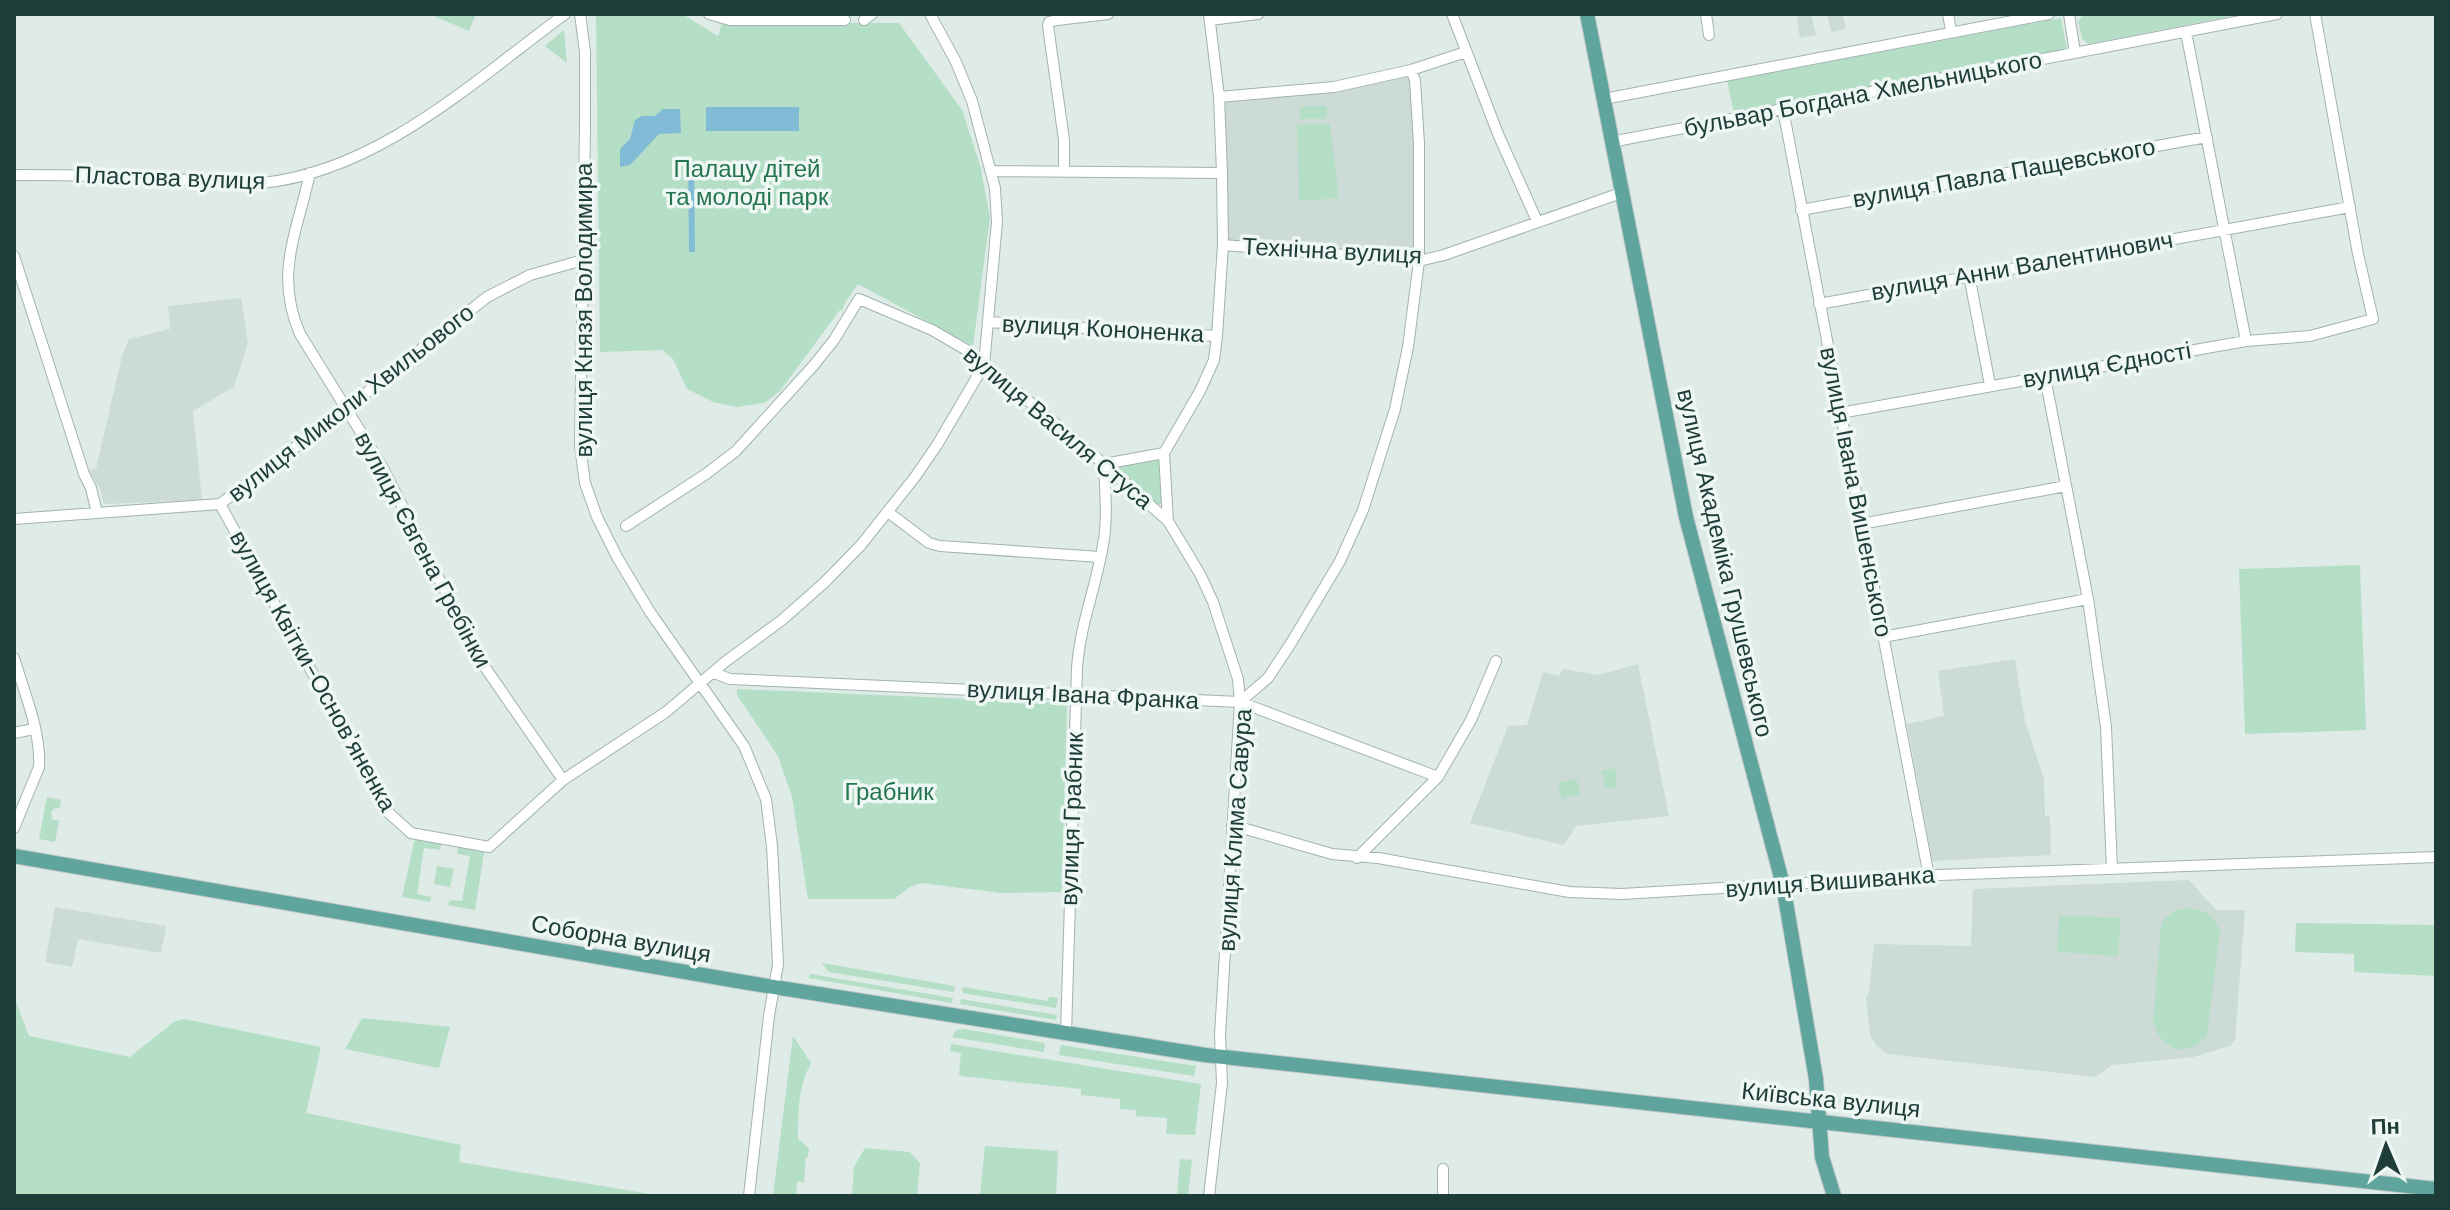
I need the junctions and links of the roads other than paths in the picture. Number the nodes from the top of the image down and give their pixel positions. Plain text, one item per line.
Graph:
1 (565, 14) edge
2 (580, 14) edge
3 (709, 14) edge
4 (930, 14) edge
5 (1108, 14) edge
6 (1258, 14) edge
7 (1452, 14) edge
8 (1587, 14) edge
9 (1706, 14) edge
10 (1948, 14) edge
11 (2049, 14) edge
12 (2069, 14) edge
13 (2277, 14) edge
14 (2315, 14) edge
15 (1209, 17) edge
16 (845, 20) dead end
17 (1951, 31) junction
18 (2186, 32) junction
19 (1709, 35) dead end
20 (1466, 52) junction
21 (2075, 53) junction
22 (1411, 70) junction
23 (1219, 97) junction
24 (1604, 99) junction
25 (1783, 109) junction
26 (2207, 137) junction
27 (1611, 142) junction
28 (992, 171) junction
29 (1064, 171) junction
30 (310, 173) junction
31 (1222, 173) junction
32 (14, 175) edge
33 (1621, 193) junction
34 (2350, 207) junction
35 (1801, 210) junction
36 (1537, 221) junction
37 (2225, 229) junction
38 (1223, 245) junction
39 (14, 256) edge
40 (583, 260) junction
41 (1419, 261) junction
42 (1969, 275) junction
43 (1819, 304) junction
44 (988, 322) junction
45 (1217, 336) junction
46 (2246, 341) junction
47 (984, 365) junction
48 (2045, 377) junction
49 (1990, 385) junction
50 (346, 409) junction
51 (1840, 413) junction
52 (1164, 453) junction
53 (1104, 464) junction
54 (2066, 486) junction
55 (220, 504) junction
56 (888, 512) junction
57 (97, 513) junction
58 (14, 519) edge
59 (1168, 521) junction
60 (1861, 524) junction
61 (626, 526) dead end
62 (1100, 557) junction
63 (2088, 599) junction
64 (1883, 637) junction
65 (14, 658) edge
66 (1496, 661) dead end
67 (714, 673) junction
68 (699, 683) junction
69 (1076, 694) junction
70 (1240, 702) junction
71 (34, 729) junction
72 (14, 733) edge
73 (1438, 777) junction
74 (563, 780) junction
75 (1232, 825) junction
76 (14, 828) edge
77 (14, 856) edge
78 (2436, 857) edge
79 (1357, 858) junction
80 (2112, 869) junction
81 (1927, 876) junction
82 (1783, 885) junction
83 (774, 987) junction
84 (1066, 1034) junction
85 (1222, 1057) junction
86 (1820, 1121) junction
87 (1443, 1169) dead end
88 (2436, 1189) edge
89 (749, 1196) edge
90 (1209, 1196) edge
91 (1443, 1196) edge
92 (1834, 1196) edge

1 - 30 street, Пластова вулиця
2 - 40 street, вулиця Князя Володимира
3 - 16 street
4 - 28 street
5 - 29 street
6 - 15 street
7 - 20 street
8 - 24 main road, вулиця Академіка Грушевського
9 - 19 street
10 - 17 street
11 - 17 street, бульвар Богдана Хмельницького
12 - 21 street, бульвар Богдана Хмельницького
13 - 18 street
14 - 34 street
15 - 23 street
17 - 24 street, бульвар Богдана Хмельницького
18 - 21 street
18 - 26 street
20 - 22 street
20 - 36 street
21 - 25 street, бульвар Богдана Хмельницького
22 - 23 street
22 - 41 street, вулиця Клима Савура
23 - 31 street
24 - 27 main road, вулиця Академіка Грушевського
25 - 27 street, бульвар Богдана Хмельницького
25 - 35 street, вулиця Івана Вишенського
26 - 35 street, вулиця Павла Пащевського
26 - 37 street
27 - 33 main road, вулиця Академіка Грушевського
28 - 29 street
28 - 44 street
29 - 31 street
30 - 32 street, Пластова вулиця
30 - 50 street, вулиця Євгена Гребінки
31 - 38 street
33 - 36 street, Технічна вулиця
33 - 82 main road, вулиця Академіка Грушевського
34 - 37 street, вулиця Анни Валентинович
34 - 46 street, вулиця Єдності
35 - 43 street, вулиця Івана Вишенського
36 - 41 street, Технічна вулиця
37 - 42 street, вулиця Анни Валентинович
37 - 46 street
38 - 41 street, Технічна вулиця
38 - 45 street
39 - 57 street
40 - 50 street, вулиця Миколи Хвильового
40 - 68 street, вулиця Князя Володимира
41 - 70 street, вулиця Клима Савура
42 - 43 street, вулиця Анни Валентинович
42 - 49 street
43 - 51 street, вулиця Івана Вишенського
44 - 45 street, вулиця Кононенка
44 - 47 street
45 - 52 street
46 - 48 street, вулиця Єдності
47 - 53 street, вулиця Василя Стуса
47 - 56 street
47 - 61 street, вулиця Василя Стуса
48 - 49 street, вулиця Єдності
48 - 54 street
49 - 51 street, вулиця Єдності
50 - 55 street, вулиця Миколи Хвильового
50 - 74 street, вулиця Євгена Гребінки
51 - 60 street, вулиця Івана Вишенського
52 - 53 street
52 - 59 street
53 - 59 street, вулиця Василя Стуса
53 - 62 street, вулиця Грабник
54 - 60 street
54 - 63 street
55 - 57 street, вулиця Миколи Хвильового
55 - 74 street, вулиця Квітки-Основʼяненка
56 - 62 street
56 - 67 street
57 - 58 street, вулиця Миколи Хвильового
59 - 70 street
60 - 64 street, вулиця Івана Вишенського
62 - 69 street, вулиця Грабник
63 - 64 street
63 - 80 street
64 - 81 street, вулиця Івана Вишенського
65 - 71 street
66 - 73 street
67 - 68 street
67 - 69 street, вулиця Івана Франка
68 - 74 street
68 - 83 street, вулиця Князя Володимира
69 - 70 street, вулиця Івана Франка
69 - 84 street, вулиця Грабник
70 - 73 street, вулиця Івана Франка
70 - 75 street, вулиця Клима Савура
71 - 72 street
71 - 76 street
73 - 79 street
75 - 79 street, вулиця Вишиванка
75 - 85 street, вулиця Клима Савура
77 - 83 main road, Соборна вулиця
78 - 80 street, вулиця Вишиванка
79 - 82 street, вулиця Вишиванка
80 - 81 street, вулиця Вишиванка
81 - 82 street, вулиця Вишиванка
82 - 86 main road, вулиця Академіка Грушевського
83 - 84 main road, Соборна вулиця
83 - 89 street, вулиця Князя Володимира
84 - 85 main road, Соборна вулиця
85 - 86 main road, Київська вулиця
85 - 90 street, вулиця Клима Савура
86 - 88 main road, Київська вулиця
86 - 92 main road, вулиця Академіка Грушевського
87 - 91 street

